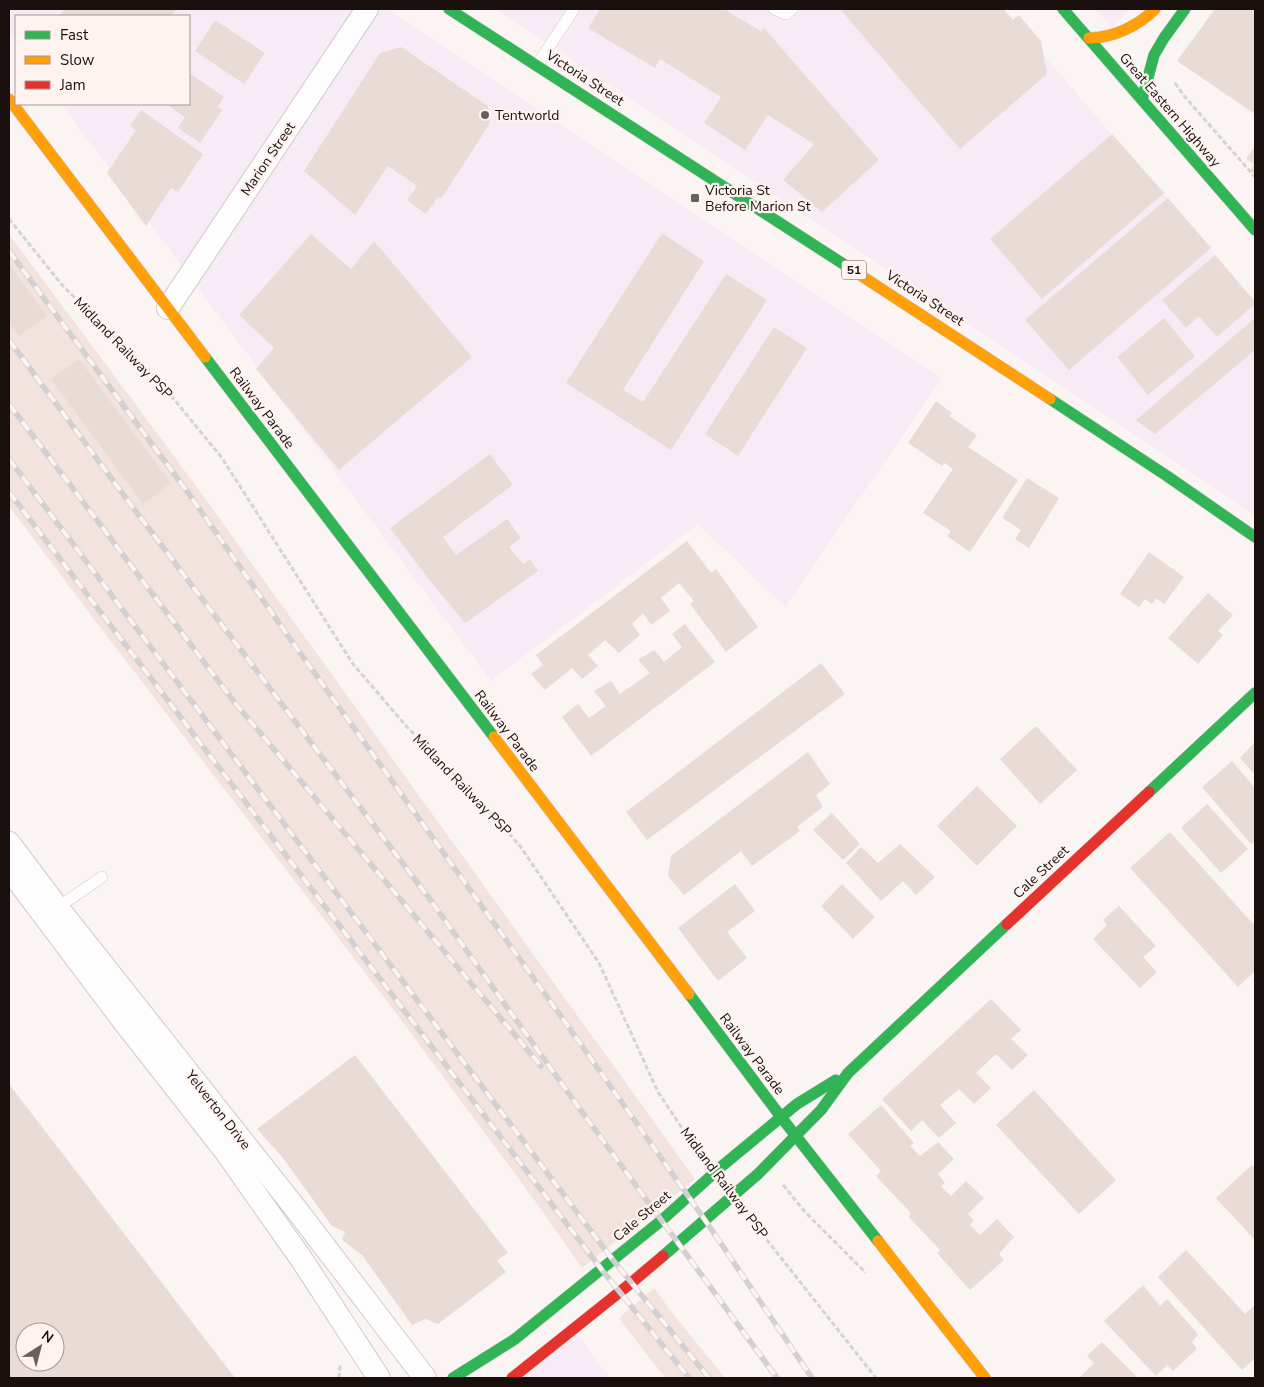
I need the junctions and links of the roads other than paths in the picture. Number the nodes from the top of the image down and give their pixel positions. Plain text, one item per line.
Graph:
1 (367, 9) edge
2 (449, 9) edge
3 (574, 9) edge
4 (774, 9) edge
5 (792, 9) edge
6 (1063, 9) edge
7 (1155, 9) edge
8 (1185, 9) edge
9 (1089, 38) junction
10 (537, 66) junction
11 (9, 99) edge
12 (1142, 100) junction
13 (1255, 230) edge
14 (168, 308) junction
15 (1255, 537) edge
16 (1255, 693) edge
17 (9, 843) edge
18 (9, 869) edge
19 (102, 877) dead end
20 (51, 912) junction
21 (848, 1072) junction
22 (781, 1117) junction
23 (795, 1135) junction
24 (379, 1378) edge
25 (425, 1378) edge
26 (453, 1378) edge
27 (512, 1378) edge
28 (985, 1378) edge

1 - 14 street, Marion Street
2 - 10 main road, Victoria Street / 51
3 - 10 lane
4 - 5 lane
6 - 9 main road, Great Eastern Highway
7 - 9 main road
8 - 12 main road
9 - 12 main road, Great Eastern Highway
10 - 15 main road, Victoria Street / 51
11 - 14 main road, Railway Parade
12 - 13 main road, Great Eastern Highway
14 - 22 main road, Railway Parade
16 - 21 main road, Cale Street
17 - 20 street, Yelverton Drive
18 - 20 street, Yelverton Drive
19 - 20 lane
20 - 24 street, Yelverton Drive
20 - 25 street, Yelverton Drive
21 - 22 main road, Cale Street
21 - 23 main road, Cale Street
22 - 23 main road, Railway Parade
22 - 26 main road, Cale Street
23 - 27 main road, Cale Street
23 - 28 main road, Railway Parade

